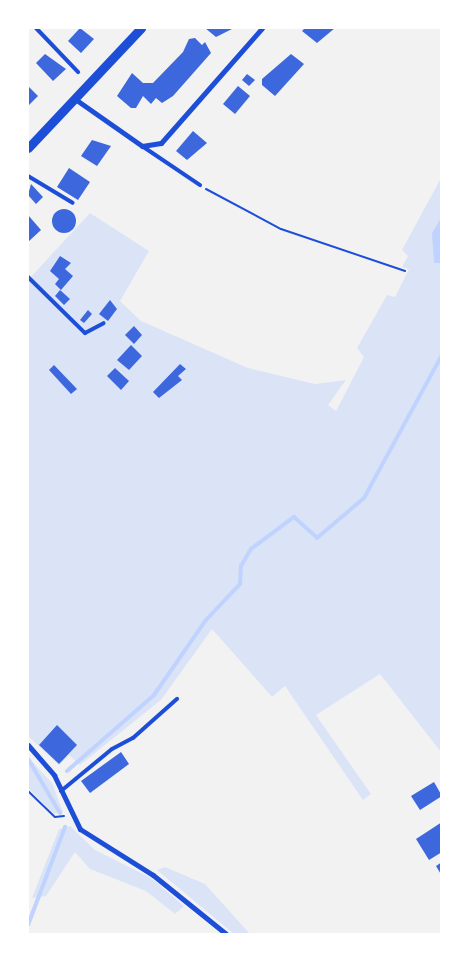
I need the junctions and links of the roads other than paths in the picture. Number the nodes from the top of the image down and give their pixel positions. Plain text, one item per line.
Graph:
1 (36, 28) edge
2 (140, 28) edge
3 (262, 28) edge
4 (78, 72) dead end
5 (75, 99) junction
6 (142, 146) junction
7 (28, 148) edge
8 (28, 176) edge
9 (200, 185) road end
10 (73, 203) dead end
11 (28, 277) edge
12 (104, 323) dead end
13 (177, 698) dead end
14 (28, 745) edge
15 (61, 791) junction
16 (226, 934) edge

1 - 4 lane
2 - 5 street
3 - 6 street
5 - 6 street
5 - 7 street
6 - 9 lane
8 - 10 lane
11 - 12 lane
13 - 15 lane
14 - 15 street
15 - 16 street

